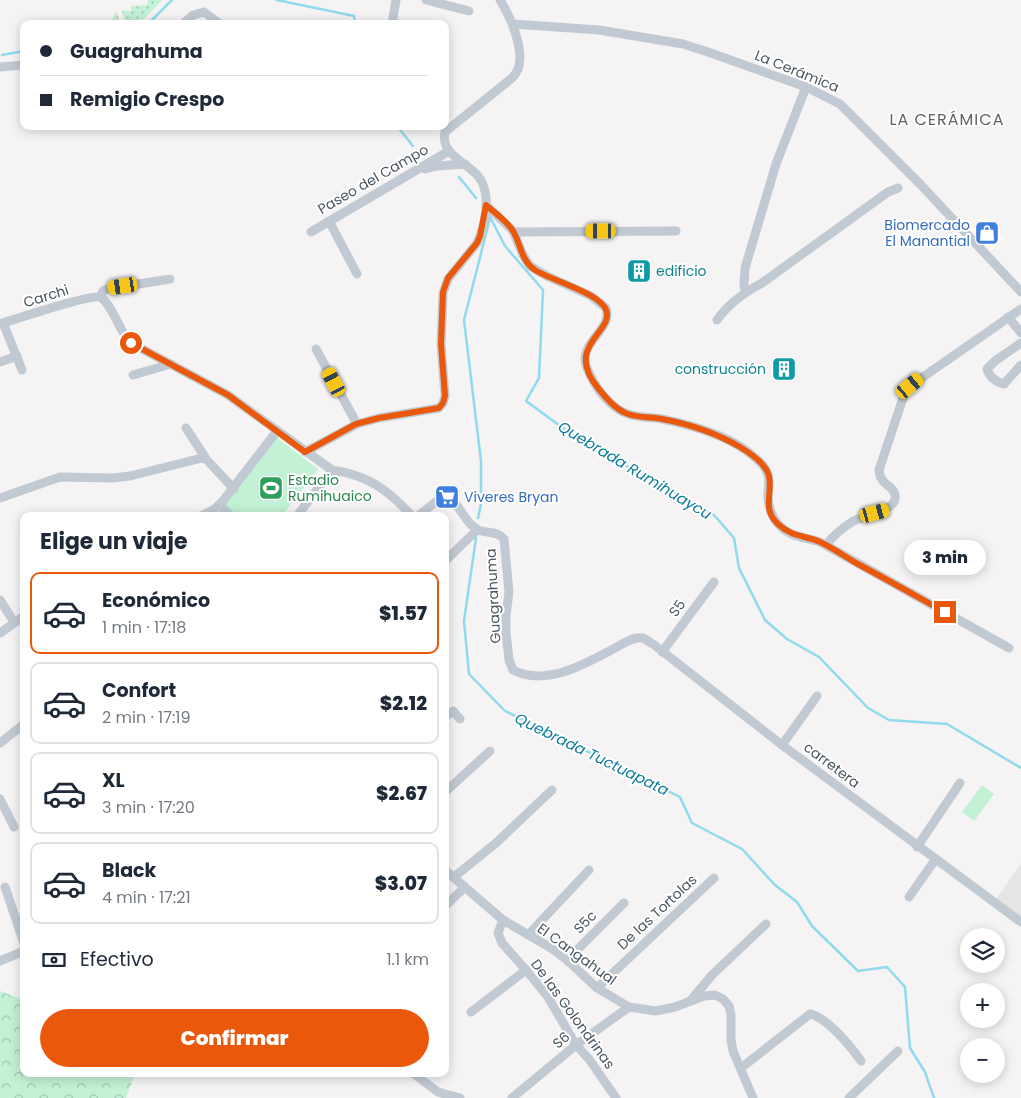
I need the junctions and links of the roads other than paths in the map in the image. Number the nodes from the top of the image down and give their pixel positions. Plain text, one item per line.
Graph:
1 (396, 0) edge
2 (426, 0) edge
3 (500, 0) edge
4 (469, 11) dead end
5 (187, 20) edge
6 (215, 20) edge
7 (393, 20) edge
8 (513, 24) junction
9 (20, 65) edge
10 (0, 67) edge
11 (806, 87) junction
12 (449, 129) edge
13 (447, 130) edge
14 (449, 151) junction
15 (465, 164) junction
16 (416, 171) junction
17 (898, 188) dead end
18 (486, 205) junction
19 (329, 221) junction
20 (513, 231) junction
21 (676, 231) dead end
22 (311, 232) dead end
23 (357, 274) dead end
24 (170, 279) dead end
25 (746, 292) junction
26 (1021, 292) edge
27 (100, 297) junction
28 (1021, 309) edge
29 (1008, 317) junction
30 (717, 320) dead end
31 (2, 324) edge
32 (1021, 333) edge
33 (1021, 343) edge
34 (316, 349) dead end
35 (17, 356) junction
36 (0, 362) edge
37 (171, 364) junction
38 (1021, 365) edge
39 (22, 370) dead end
40 (133, 376) dead end
41 (356, 424) junction
42 (186, 428) dead end
43 (277, 431) junction
44 (305, 452) junction
45 (203, 458) junction
46 (332, 470) junction
47 (234, 490) junction
48 (0, 498) edge
49 (219, 505) junction
50 (208, 512) edge
51 (226, 512) edge
52 (302, 512) edge
53 (408, 512) edge
54 (423, 512) edge
55 (476, 530) junction
56 (826, 545) junction
57 (449, 558) edge
58 (714, 582) dead end
59 (0, 600) edge
60 (20, 618) edge
61 (14, 622) junction
62 (0, 633) edge
63 (625, 642) joint
64 (1009, 648) dead end
65 (662, 652) junction
66 (817, 696) dead end
67 (449, 714) edge
68 (460, 719) dead end
69 (20, 727) edge
70 (0, 742) edge
71 (782, 745) junction
72 (490, 751) dead end
73 (960, 783) dead end
74 (449, 788) edge
75 (552, 790) dead end
76 (0, 798) edge
77 (14, 827) dead end
78 (917, 846) junction
79 (935, 860) junction
80 (589, 870) dead end
81 (449, 873) edge
82 (454, 877) junction
83 (714, 878) dead end
84 (5, 887) dead end
85 (465, 887) junction
86 (909, 897) dead end
87 (449, 902) edge
88 (624, 903) dead end
89 (503, 920) junction
90 (1021, 922) edge
91 (766, 924) dead end
92 (20, 931) edge
93 (528, 935) junction
94 (20, 952) edge
95 (0, 960) edge
96 (567, 960) junction
97 (526, 970) junction
98 (597, 988) junction
99 (692, 999) junction
100 (629, 1007) junction
101 (471, 1012) dead end
102 (576, 1045) junction
103 (898, 1051) dead end
104 (861, 1061) dead end
105 (741, 1068) junction
106 (418, 1077) edge
107 (751, 1097) edge
108 (460, 1098) edge
109 (512, 1098) edge
110 (616, 1098) edge
111 (849, 1098) edge

1 - 7 street
2 - 4 street
3 - 8 street
5 - 6 street
8 - 11 street, La Cerámica
8 - 12 street
9 - 10 street
11 - 25 street
11 - 26 street, La Cerámica
13 - 14 street
14 - 15 street
14 - 16 street, Paseo del Campo
15 - 16 street
15 - 18 street
16 - 19 street, Paseo del Campo
17 - 25 street
18 - 20 street
18 - 41 street
19 - 22 street, Paseo del Campo
19 - 23 street
20 - 21 street
20 - 56 street
24 - 27 street, Carchi
25 - 30 street
27 - 31 street, Carchi
27 - 37 street
28 - 29 street
29 - 32 street
29 - 56 street
31 - 35 street
33 - 38 street
34 - 41 street
35 - 36 street
35 - 39 street
37 - 40 street
37 - 43 street
41 - 44 street
42 - 45 street
43 - 44 street
43 - 47 street
44 - 46 street
45 - 47 street
45 - 48 street
46 - 52 street
46 - 53 street
47 - 49 street
49 - 50 street
49 - 51 street
54 - 55 street, Guagrahuma
55 - 57 street
55 - 63 street, Guagrahuma
56 - 64 street
58 - 65 street, S5
59 - 61 street
60 - 61 street
61 - 62 street
63 - 65 street, carretera
65 - 71 street, carretera
66 - 71 street
67 - 68 street
69 - 70 street
71 - 78 street, carretera
72 - 74 street
73 - 78 street
75 - 82 street
76 - 77 street
78 - 79 street, carretera
79 - 86 street
79 - 90 street, carretera
80 - 93 street
81 - 82 street, El Cangahual
82 - 85 street, El Cangahual
83 - 98 street, De las Tortolas
84 - 92 street
85 - 87 street
85 - 89 street, El Cangahual
88 - 96 street, S5c
89 - 93 street, El Cangahual
89 - 97 street, De las Golondrinas
91 - 99 street
93 - 96 street, El Cangahual
94 - 95 street
96 - 98 street, El Cangahual
97 - 101 street
97 - 102 street, De las Golondrinas
98 - 100 street, El Cangahual
99 - 100 street, El Cangahual
99 - 105 street, El Cangahual
100 - 102 street, S6
102 - 109 street, S6
102 - 110 street, De las Golondrinas
103 - 111 street
104 - 105 street
105 - 107 street, El Cangahual
106 - 108 street

